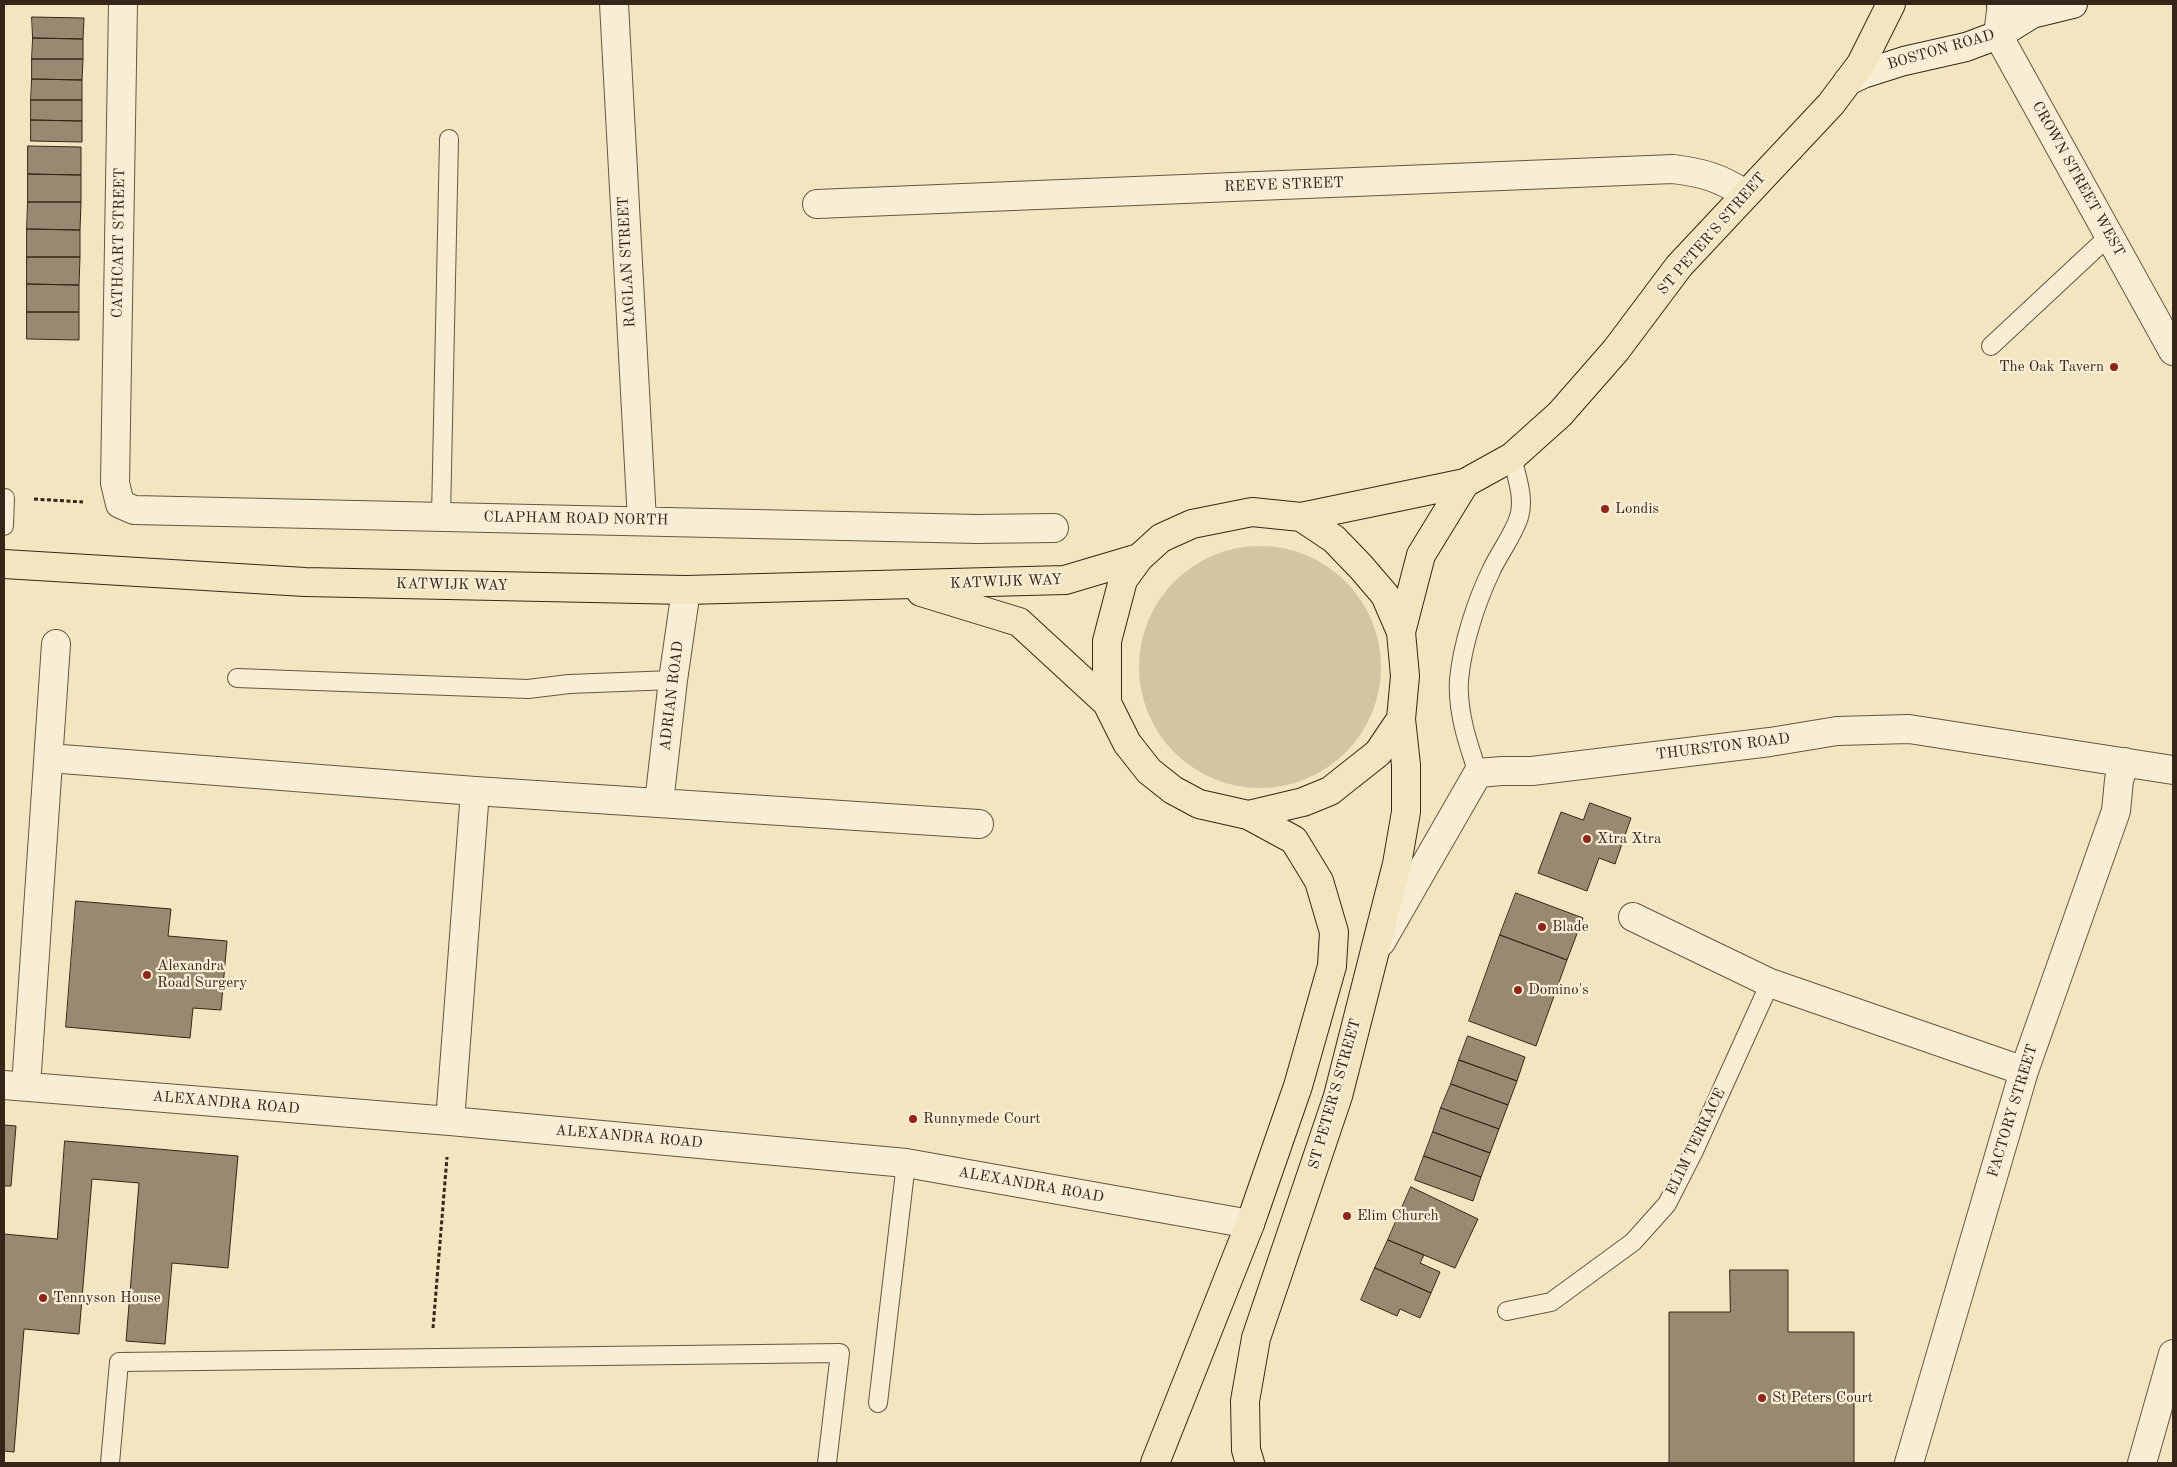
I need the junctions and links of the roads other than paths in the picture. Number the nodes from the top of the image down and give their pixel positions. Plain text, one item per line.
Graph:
1 (123, 4) edge
2 (614, 4) edge
3 (1891, 4) edge
4 (2002, 4) edge
5 (2073, 4) edge
6 (2032, 14) junction
7 (1998, 35) junction
8 (1848, 81) junction
9 (449, 139) dead end
10 (1745, 194) junction
11 (817, 204) dead end
12 (2109, 236) junction
13 (1991, 346) dead end
14 (2173, 351) edge
15 (1512, 457) junction
16 (1465, 483) junction
17 (118, 493) joint
18 (5, 498) edge
19 (441, 516) junction
20 (1301, 517) junction
21 (642, 521) junction
22 (4, 526) edge
23 (1054, 528) dead end
24 (1139, 558) junction
25 (4, 564) edge
26 (901, 586) junction
27 (686, 590) junction
28 (1401, 632) junction
29 (56, 644) dead end
30 (237, 678) dead end
31 (673, 680) junction
32 (1107, 703) junction
33 (1401, 720) junction
34 (49, 758) junction
35 (2125, 762) junction
36 (2173, 770) edge
37 (1478, 774) junction
38 (475, 791) junction
39 (659, 802) junction
40 (1248, 815) junction
41 (979, 824) dead end
42 (1633, 917) dead end
43 (1374, 954) junction
44 (1770, 982) junction
45 (2024, 1071) junction
46 (15, 1086) edge
47 (450, 1121) junction
48 (906, 1162) junction
49 (1250, 1224) junction
50 (1506, 1311) dead end
51 (2173, 1354) edge
52 (878, 1403) dead end
53 (110, 1463) edge
54 (828, 1463) edge
55 (1155, 1463) edge
56 (1250, 1463) edge
57 (1909, 1463) edge
58 (2142, 1463) edge

1 - 17 street, CATHCART STREET
2 - 21 street, RAGLAN STREET
3 - 8 main road, ST PETER'S STREET
4 - 6 street
4 - 7 street
5 - 6 street, BOSTON ROAD
6 - 7 street, BOSTON ROAD
7 - 8 street, BOSTON ROAD
7 - 12 street, CROWN STREET WEST
8 - 10 main road, ST PETER'S STREET
9 - 19 lane
10 - 11 street, REEVE STREET
10 - 15 main road, ST PETER'S STREET
12 - 13 lane
12 - 14 street, CROWN STREET WEST
15 - 16 main road, ST PETER'S STREET
15 - 37 lane
16 - 20 main road, ST PETER'S STREET
16 - 28 main road, ST PETER'S STREET
17 - 19 street, CLAPHAM ROAD NORTH
18 - 22 lane
19 - 21 street, CLAPHAM ROAD NORTH
20 - 24 main road
20 - 28 main road
21 - 23 street, CLAPHAM ROAD NORTH
24 - 26 main road, KATWIJK WAY
24 - 32 main road
25 - 27 main road, KATWIJK WAY
26 - 27 main road, KATWIJK WAY
26 - 32 main road, KATWIJK WAY
27 - 31 street, ADRIAN ROAD
28 - 33 main road, ST PETER'S STREET
29 - 34 street
30 - 31 lane
31 - 39 street, ADRIAN ROAD
32 - 40 main road
33 - 40 main road
33 - 43 main road, ST PETER'S STREET
34 - 38 street
34 - 46 street
35 - 36 street, THURSTON ROAD
35 - 37 street, THURSTON ROAD
35 - 45 street, FACTORY STREET
37 - 43 street
38 - 39 street
38 - 47 street
39 - 41 street
40 - 49 main road
42 - 44 street
43 - 56 main road, ST PETER'S STREET
44 - 45 street
44 - 50 lane, ELIM TERRACE
45 - 57 street, FACTORY STREET
46 - 47 street, ALEXANDRA ROAD
47 - 48 street, ALEXANDRA ROAD
48 - 49 street, ALEXANDRA ROAD
48 - 52 lane
49 - 55 main road
51 - 58 street
53 - 54 lane

